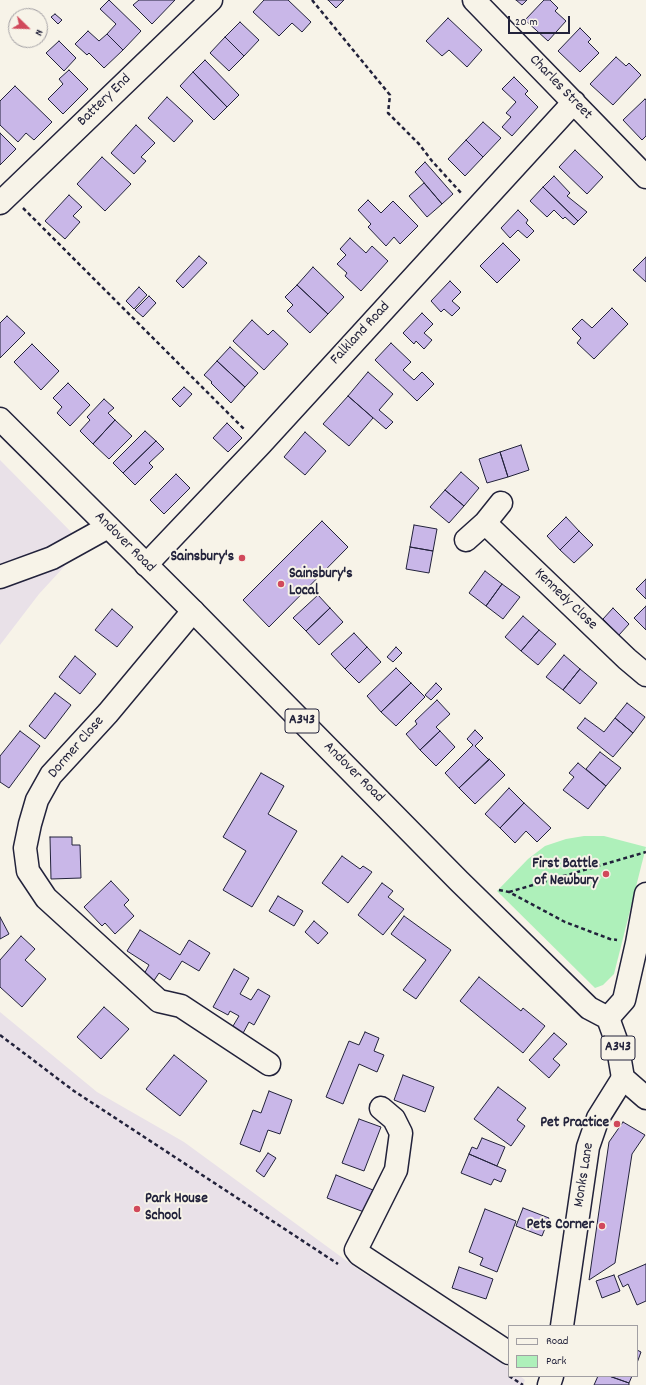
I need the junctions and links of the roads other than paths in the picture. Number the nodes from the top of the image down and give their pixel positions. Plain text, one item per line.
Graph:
1 (211, 0) edge
2 (474, 0) edge
3 (574, 102) junction
4 (645, 173) edge
5 (4, 199) edge
6 (0, 419) edge
7 (502, 503) dead end
8 (485, 523) junction
9 (108, 527) junction
10 (466, 540) dead end
11 (146, 565) junction
12 (0, 577) edge
13 (193, 611) junction
14 (646, 675) edge
15 (646, 894) edge
16 (608, 1018) junction
17 (269, 1064) dead end
18 (623, 1078) junction
19 (646, 1098) edge
20 (381, 1108) dead end
21 (562, 1325) edge
22 (506, 1362) edge

1 - 5 street, Battery End
2 - 3 street, Charles Street
3 - 4 street, Charles Street
3 - 11 street, Falkland Road
6 - 9 street, Andover Road / A343
7 - 8 street
8 - 10 street
8 - 14 street, Kennedy Close
9 - 11 street, Andover Road / A343
9 - 12 street
11 - 13 street, Andover Road / A343
13 - 16 street, Andover Road / A343
13 - 17 street, Dormer Close
15 - 16 street
16 - 18 street, A343
18 - 19 street, A343
18 - 21 street, Monks Lane
20 - 22 street

